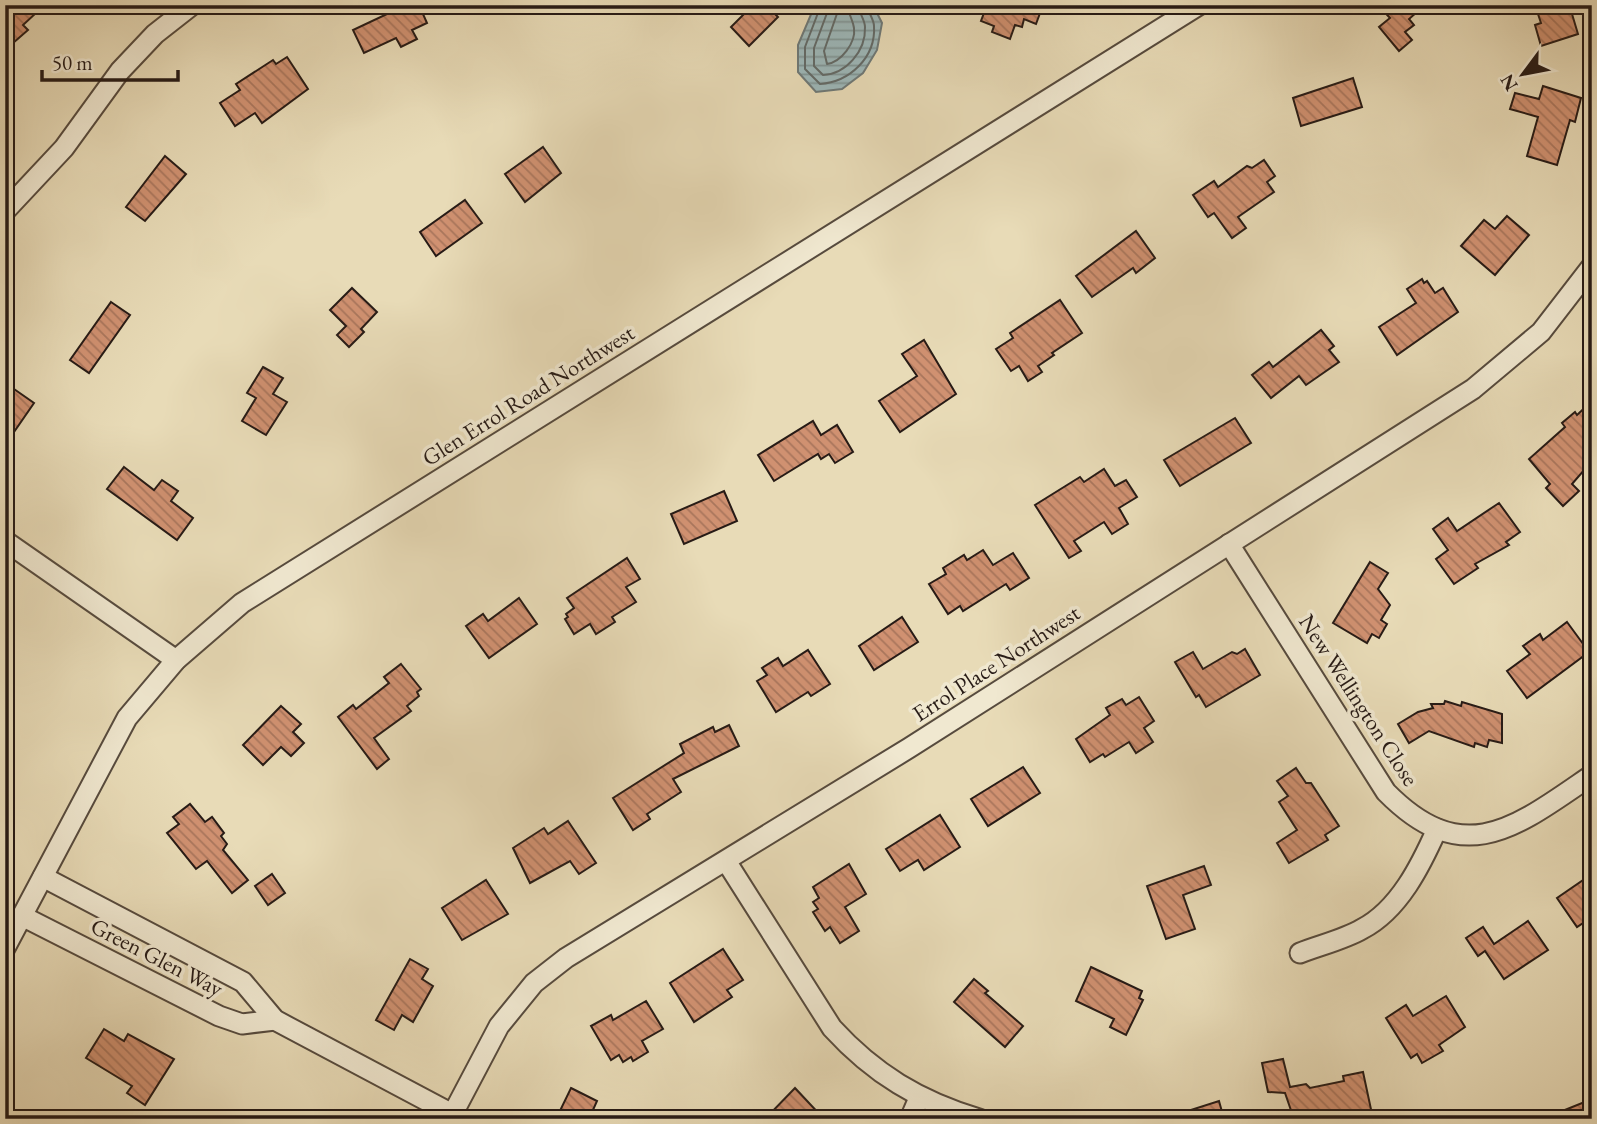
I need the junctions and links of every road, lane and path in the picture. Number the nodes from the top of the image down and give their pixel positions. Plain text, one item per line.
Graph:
1 (192, 5) edge
2 (1199, 5) edge
3 (5, 211) edge
4 (1592, 266) edge
5 (5, 541) edge
6 (1229, 544) junction
7 (176, 660) junction
8 (1592, 775) edge
9 (1437, 829) junction
10 (726, 861) junction
11 (43, 877) junction
12 (22, 916) junction
13 (5, 948) edge
14 (1300, 953) dead end
15 (275, 1020) junction
16 (919, 1098) junction
17 (451, 1116) edge
18 (910, 1119) edge
19 (979, 1119) edge

1 - 3 street
2 - 7 street, Glen Errol Road Northwest
4 - 6 street, Errol Place Northwest
5 - 7 street
6 - 9 street, New Wellington Close
6 - 10 street, Errol Place Northwest
7 - 11 street, Glen Errol Road Northwest
8 - 9 street, New Wellington Close
9 - 14 street
10 - 16 street
10 - 17 street, Errol Place Northwest
11 - 12 street, Glen Errol Road Northwest
11 - 15 street, Green Glen Way
12 - 13 street, Glen Errol Road Northwest
12 - 15 street, Green Glen Way
15 - 17 street, Green Glen Way
16 - 18 street
16 - 19 street

